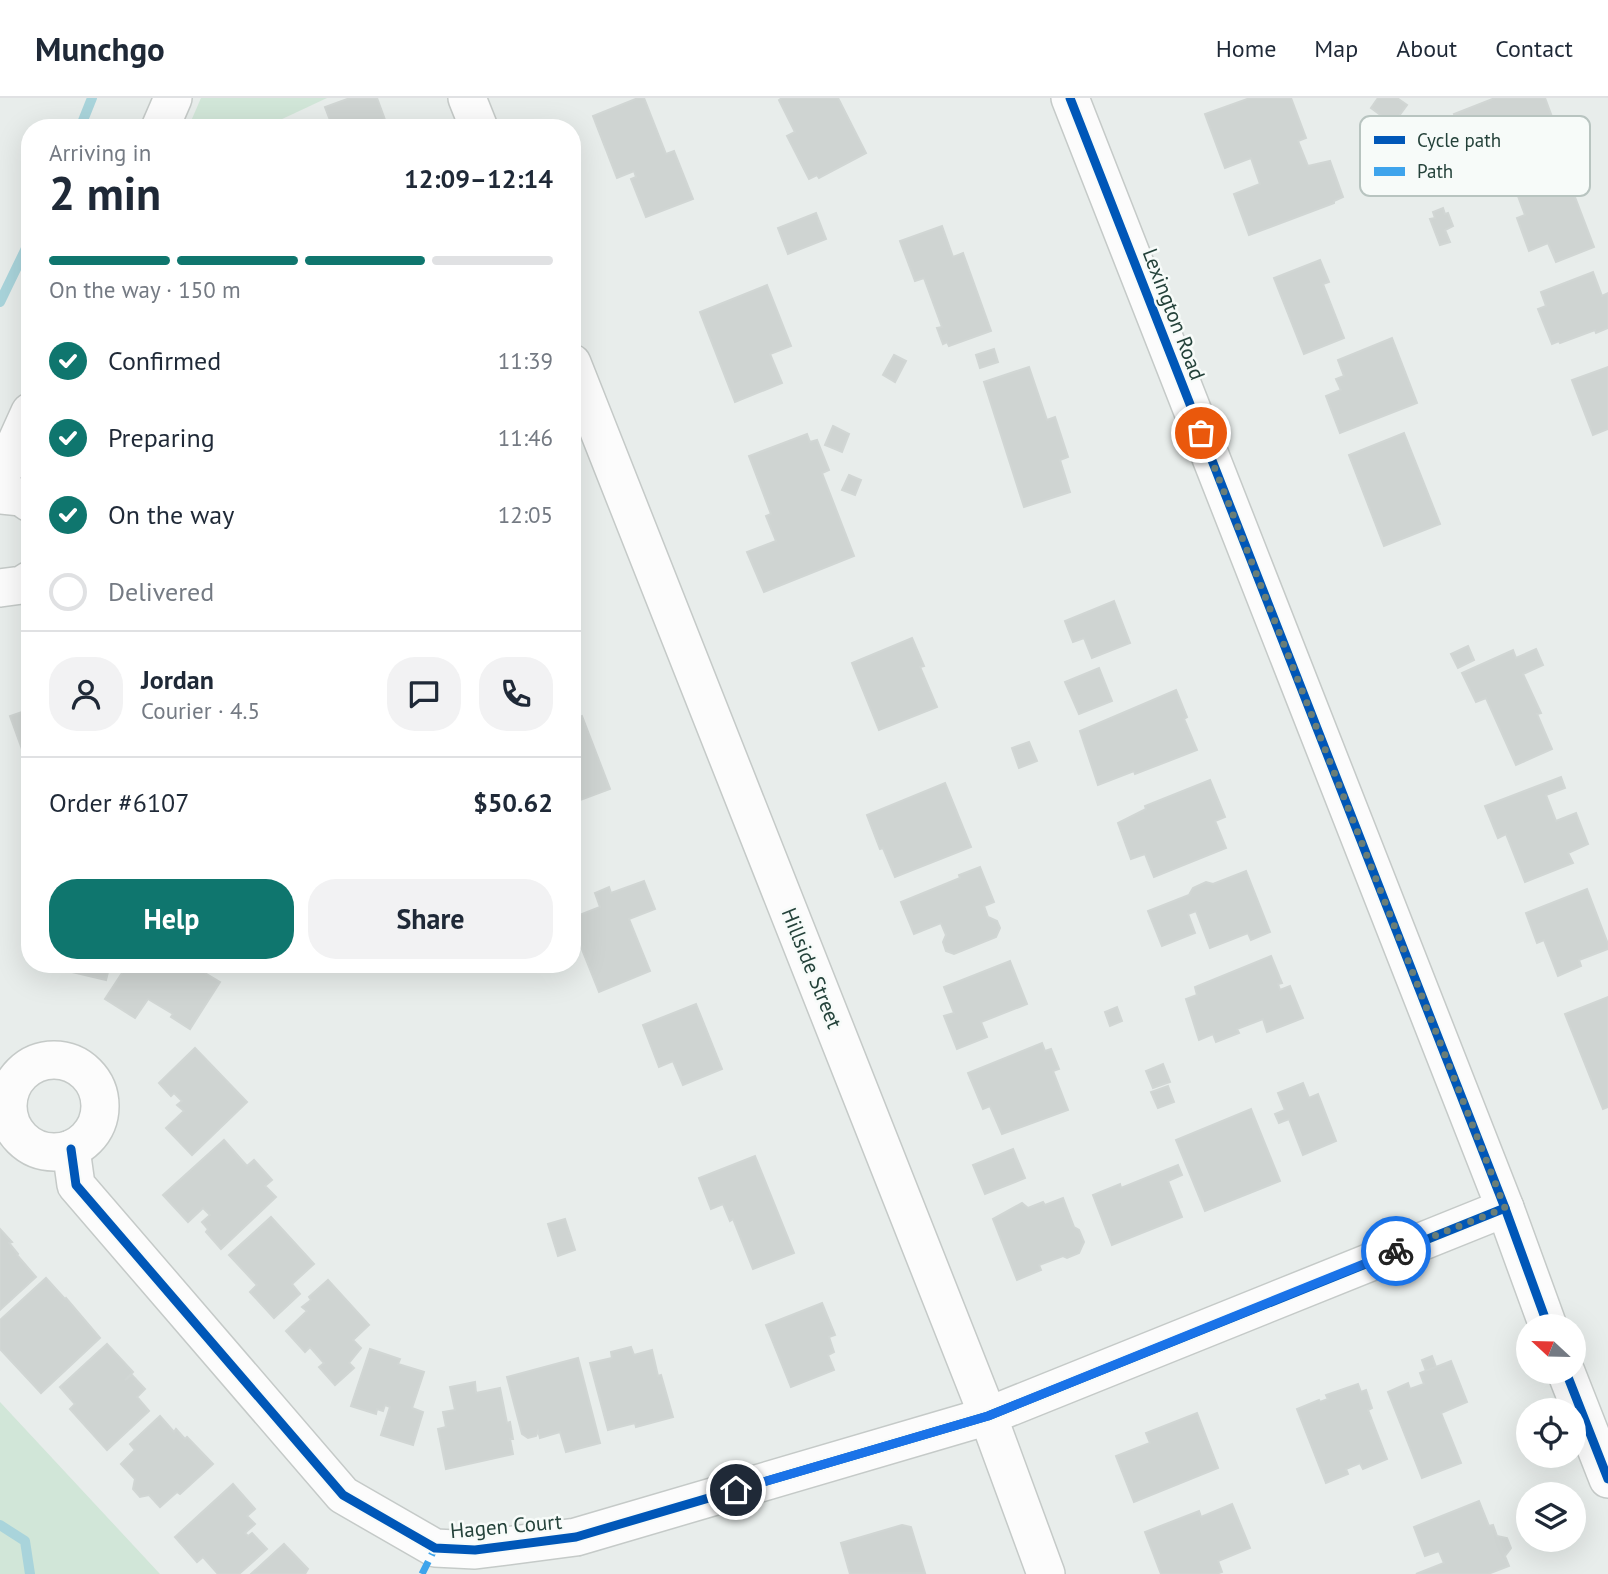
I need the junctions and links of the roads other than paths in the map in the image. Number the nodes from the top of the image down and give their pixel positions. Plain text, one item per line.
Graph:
1 (173, 98) edge
2 (467, 98) edge
3 (1070, 98) edge
4 (164, 119) edge
5 (475, 119) edge
6 (581, 386) edge
7 (21, 432) edge
8 (0, 478) edge
9 (0, 495) edge
10 (21, 497) edge
11 (21, 585) edge
12 (0, 588) edge
13 (71, 1149) dead end
14 (1505, 1208) junction
15 (1544, 1314) edge
16 (1571, 1384) edge
17 (988, 1416) junction
18 (1608, 1479) edge
19 (1046, 1574) edge

1 - 4 street
2 - 5 street
3 - 14 street, Lexington Road
6 - 17 street, Hillside Street
7 - 8 street
9 - 10 street
11 - 12 street
13 - 17 street, Hagen Court
14 - 15 street, Lexington Road
14 - 17 street, Hagen Court
16 - 18 street
17 - 19 street, Hillside Street

